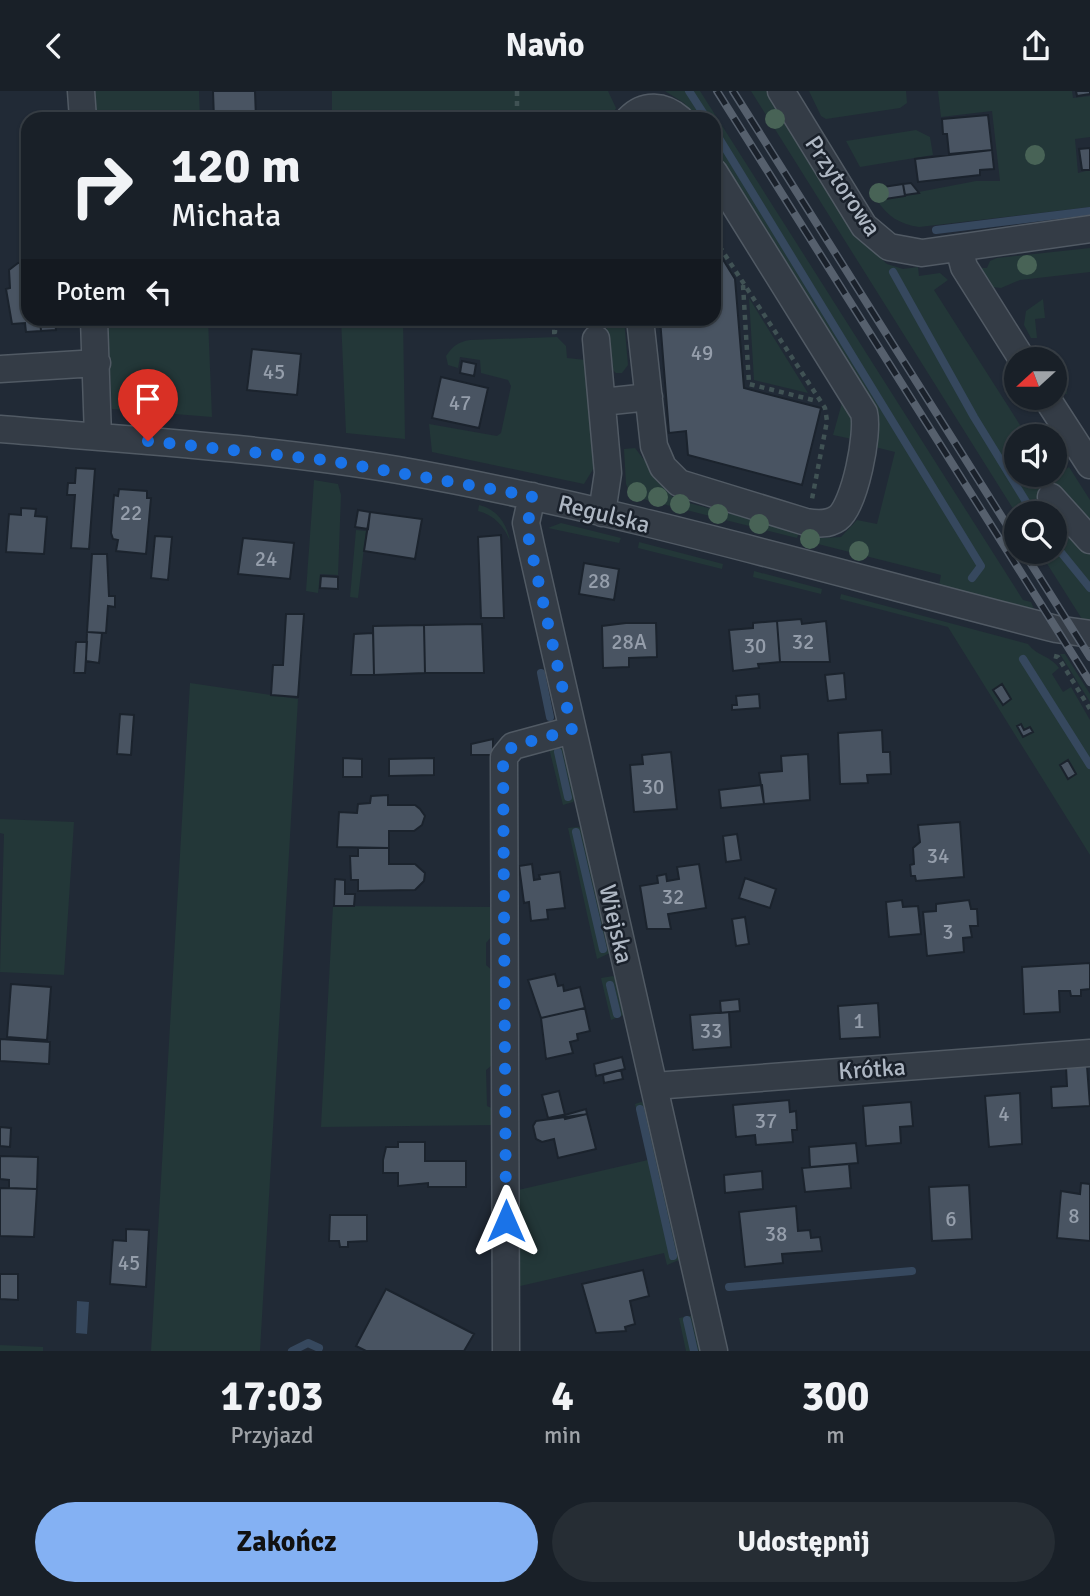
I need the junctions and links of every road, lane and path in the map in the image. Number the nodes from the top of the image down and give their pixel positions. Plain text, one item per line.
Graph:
1 (81, 91) edge
2 (517, 91) edge
3 (781, 91) edge
4 (82, 112) edge
5 (517, 112) edge
6 (637, 112) edge
7 (670, 112) edge
8 (721, 183) edge
9 (1090, 229) edge
10 (721, 248) edge
11 (959, 248) junction
12 (743, 283) junction
13 (94, 326) edge
14 (555, 326) edge
15 (641, 326) edge
16 (552, 332) dead end
17 (596, 339) dead end
18 (1014, 347) edge
19 (97, 363) junction
20 (0, 369) edge
21 (649, 397) junction
22 (818, 401) junction
23 (602, 402) junction
24 (1055, 410) edge
25 (0, 429) edge
26 (98, 437) junction
27 (1089, 462) edge
28 (532, 496) junction
29 (1051, 497) dead end
30 (809, 510) dead end
31 (601, 513) junction
32 (1090, 540) edge
33 (1082, 634) edge
34 (1049, 654) dead end
35 (1090, 709) edge
36 (572, 730) junction
37 (1090, 1053) edge
38 (654, 1086) junction
39 (506, 1351) edge
40 (713, 1351) edge

1 - 4 street
2 - 5 path
3 - 11 street, Przytorowa
6 - 7 street
8 - 21 street
9 - 11 street, Przytorowa
10 - 12 path
11 - 18 street
12 - 22 path
12 - 22 path
13 - 19 street
14 - 16 path
15 - 21 street
17 - 23 street
19 - 20 street
19 - 26 street
21 - 23 street
22 - 30 path
23 - 31 street
24 - 27 street
25 - 26 street, Regulska
26 - 28 street, Regulska
28 - 31 street, Regulska
28 - 36 street, Wiejska
29 - 32 street
31 - 33 street, Regulska
34 - 35 path
36 - 38 street, Wiejska
36 - 39 street
37 - 38 street, Krótka
38 - 40 street, Wiejska

